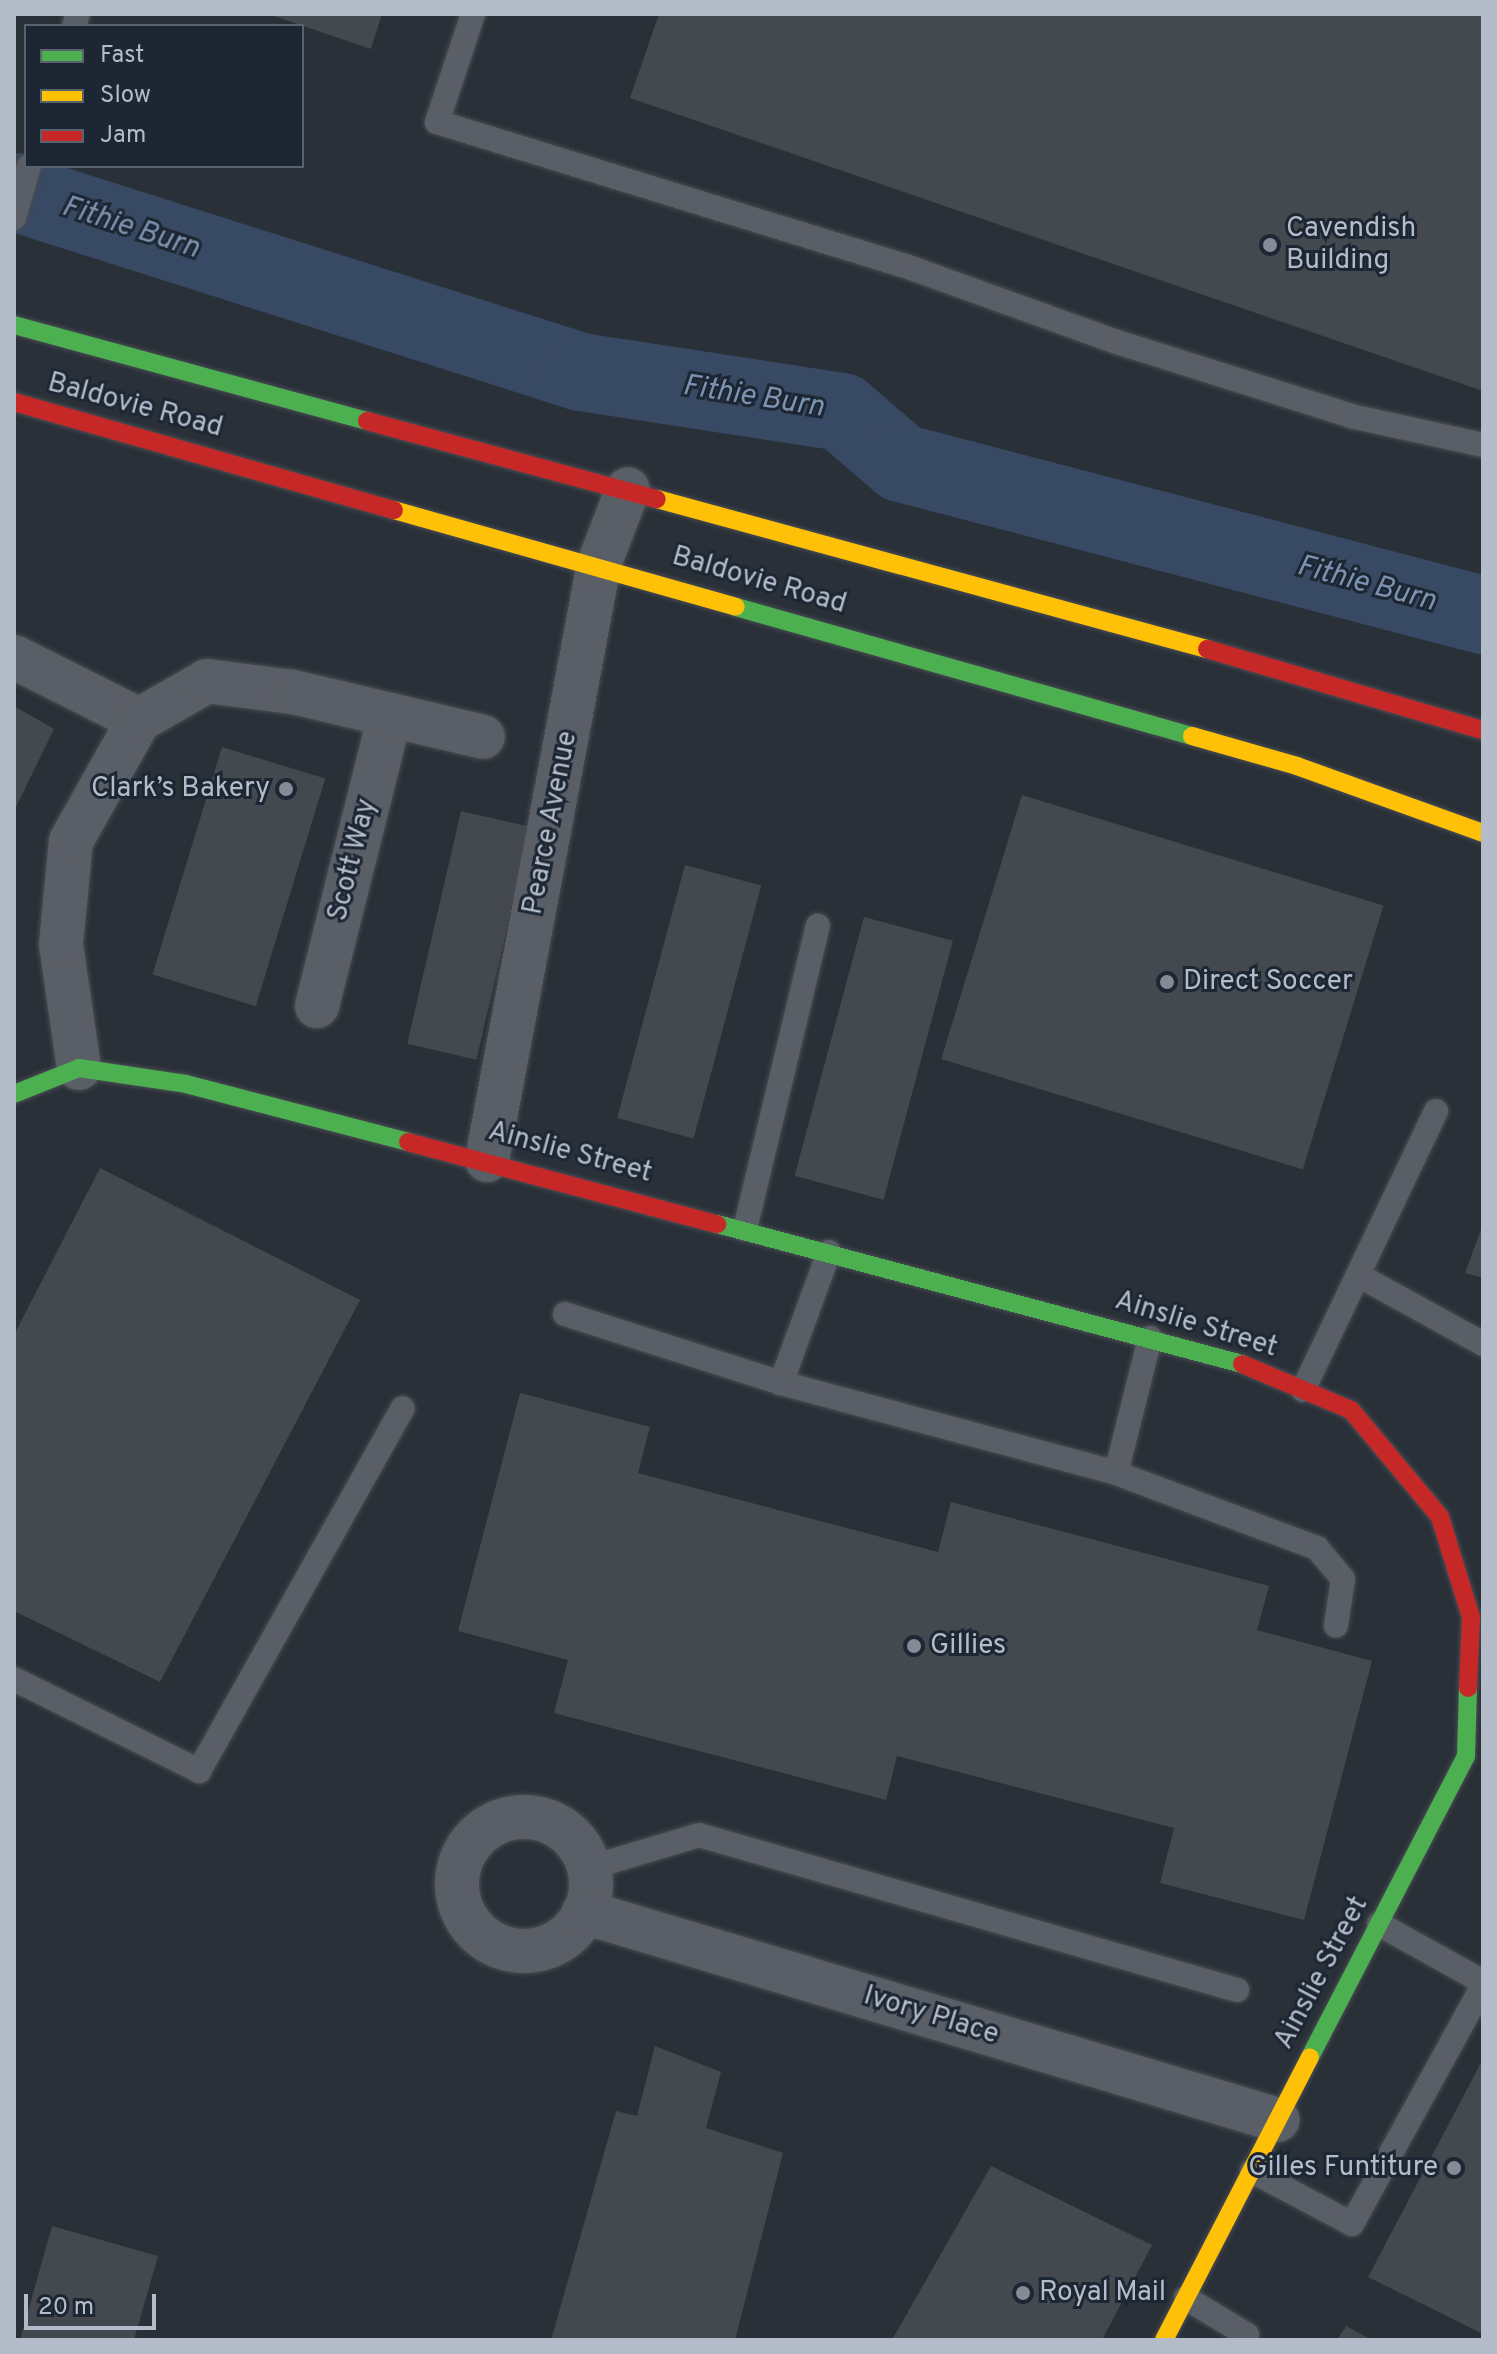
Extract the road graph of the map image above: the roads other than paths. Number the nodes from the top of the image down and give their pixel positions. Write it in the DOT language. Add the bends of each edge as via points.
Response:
graph roads {
  1 [pos="473,14"];
  2 [pos="28,168"];
  3 [pos="14,218"];
  4 [pos="14,325"];
  5 [pos="14,402"];
  6 [pos="1483,445"];
  7 [pos="628,489"];
  8 [pos="599,564"];
  9 [pos="14,657"];
  10 [pos="390,715"];
  11 [pos="139,720"];
  12 [pos="1483,730"];
  13 [pos="483,737"];
  14 [pos="1483,833"];
  15 [pos="818,926"];
  16 [pos="317,1006"];
  17 [pos="79,1068"];
  18 [pos="14,1094"];
  19 [pos="1436,1111"];
  20 [pos="487,1160"];
  21 [pos="745,1229"];
  22 [pos="829,1252"];
  23 [pos="1358,1275"];
  24 [pos="565,1314"];
  25 [pos="1150,1338"];
  26 [pos="1483,1344"];
  27 [pos="781,1383"];
  28 [pos="1303,1390"];
  29 [pos="403,1408"];
  30 [pos="1116,1473"];
  31 [pos="1477,1621"];
  32 [pos="1336,1625"];
  33 [pos="14,1679"];
  34 [pos="589,1868"];
  35 [pos="584,1912"];
  36 [pos="1379,1924"];
  37 [pos="1483,1984"];
  38 [pos="1237,1990"];
  39 [pos="1278,2120"];
  40 [pos="1252,2171"];
  41 [pos="1186,2298"];
  42 [pos="1164,2340"];
  43 [pos="1245,2340"];
  1 -- 6 [label="lane" via="437,122 914,269 1117,342 1351,416"];
  2 -- 3 [label="lane"];
  4 -- 7 [label="main road, Baldovie Road"];
  5 -- 8 [label="main road, Baldovie Road"];
  7 -- 8 [label="street, Pearce Avenue"];
  7 -- 12 [label="main road, Baldovie Road" via="1348,687"];
  8 -- 14 [label="main road, Baldovie Road" via="1297,766"];
  8 -- 20 [label="street, Pearce Avenue"];
  9 -- 11 [label="street"];
  10 -- 11 [label="street" via="293,692 207,681"];
  10 -- 13 [label="street"];
  10 -- 16 [label="street, Scott Way"];
  11 -- 17 [label="street" via="71,841 61,944"];
  15 -- 21 [label="lane"];
  17 -- 18 [label="main road"];
  17 -- 20 [label="main road, Ainslie Street" via="186,1084"];
  19 -- 23 [label="lane"];
  20 -- 21 [label="main road, Ainslie Street"];
  21 -- 22 [label="main road, Ainslie Street"];
  22 -- 25 [label="main road, Ainslie Street"];
  22 -- 27 [label="lane"];
  23 -- 26 [label="lane"];
  23 -- 28 [label="lane"];
  24 -- 27 [label="lane"];
  25 -- 28 [label="main road, Ainslie Street" via="1228,1358"];
  25 -- 30 [label="lane"];
  27 -- 30 [label="lane"];
  28 -- 31 [label="main road, Ainslie Street" via="1351,1410 1440,1517"];
  29 -- 33 [label="lane" via="199,1771"];
  30 -- 32 [label="lane" via="1317,1548 1343,1579"];
  31 -- 36 [label="main road, Ainslie Street" via="1466,1756"];
  34 -- 35 [label="street"];
  34 -- 35 [label="street" via="565,1831 544,1820 516,1818 492,1824 474,1839 460,1863 456,1886 473,1928 504,1949 536,1950 558,1942"];
  34 -- 38 [label="lane" via="699,1835"];
  35 -- 39 [label="street, Ivory Place"];
  36 -- 37 [label="lane"];
  36 -- 39 [label="main road, Ainslie Street"];
  37 -- 40 [label="lane" via="1352,2224"];
  39 -- 40 [label="main road, Ainslie Street"];
  40 -- 41 [label="main road, Ainslie Street"];
  41 -- 42 [label="main road, Ainslie Street"];
  41 -- 43 [label="lane" via="1247,2335"];
}
